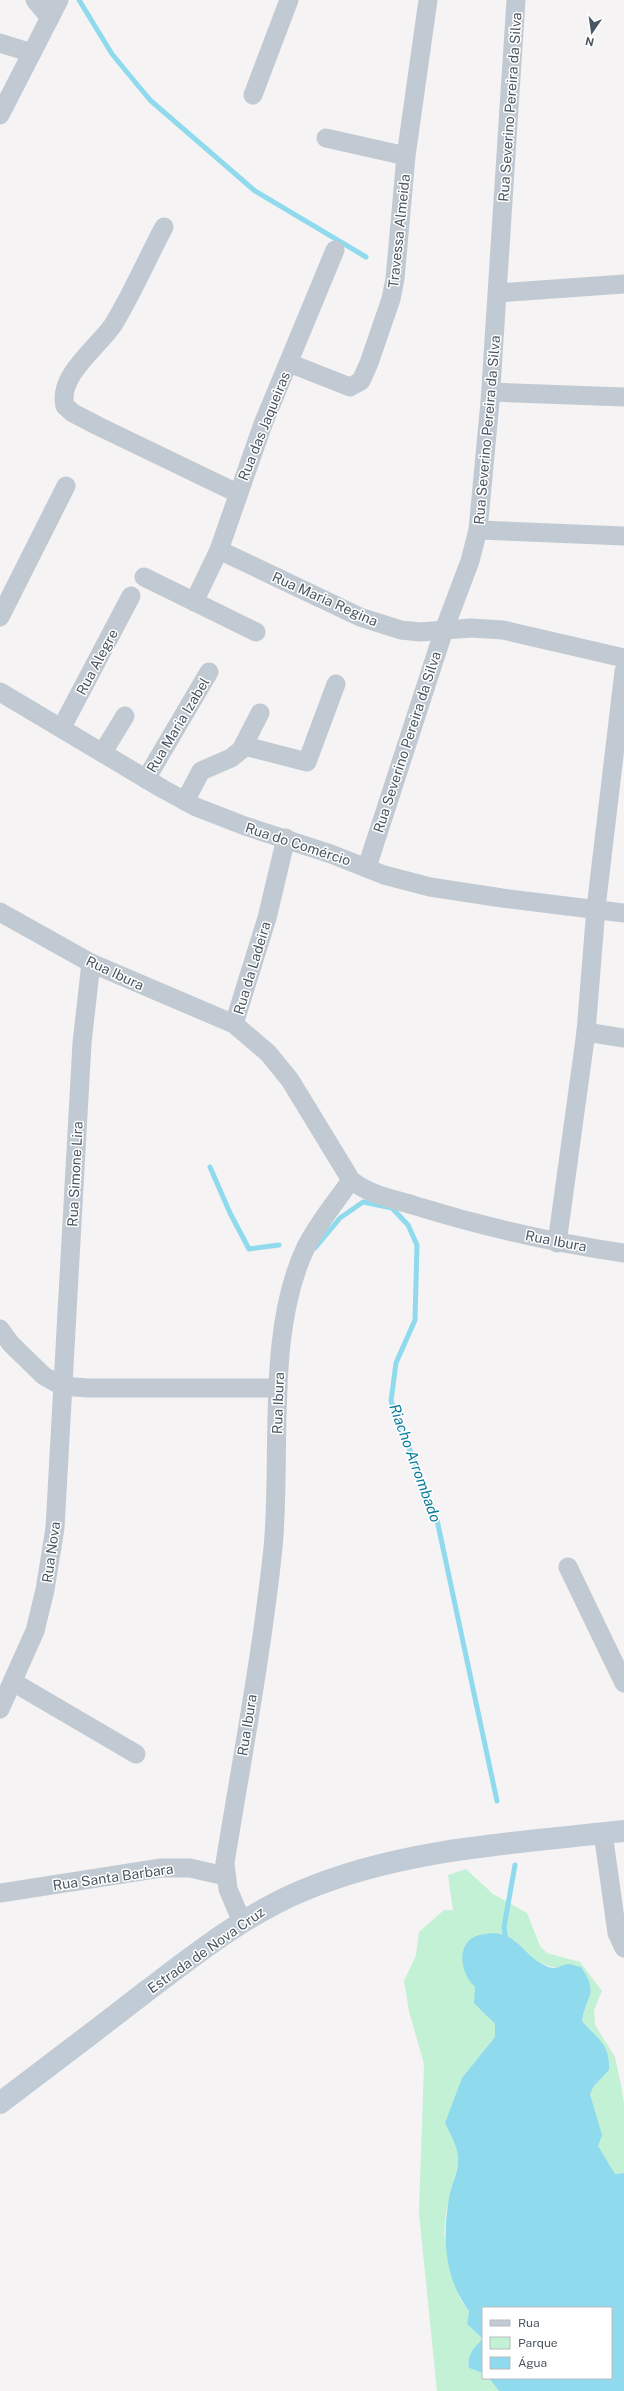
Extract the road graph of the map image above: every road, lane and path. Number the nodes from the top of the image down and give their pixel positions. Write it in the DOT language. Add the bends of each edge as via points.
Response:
graph roads {
  1 [pos="35,0"];
  2 [pos="59,0"];
  3 [pos="289,0"];
  4 [pos="428,0"];
  5 [pos="516,0"];
  6 [pos="50,18"];
  7 [pos="0,43"];
  8 [pos="32,52"];
  9 [pos="253,95"];
  10 [pos="0,115"];
  11 [pos="326,138"];
  12 [pos="406,156"];
  13 [pos="164,227"];
  14 [pos="335,250"];
  15 [pos="624,284"];
  16 [pos="498,293"];
  17 [pos="289,364"];
  18 [pos="491,392"];
  19 [pos="624,397"];
  20 [pos="66,486"];
  21 [pos="237,493"];
  22 [pos="478,530"];
  23 [pos="624,536"];
  24 [pos="219,550"];
  25 [pos="144,577"];
  26 [pos="131,596"];
  27 [pos="194,602"];
  28 [pos="0,617"];
  29 [pos="444,630"];
  30 [pos="256,632"];
  31 [pos="624,658"];
  32 [pos="624,671"];
  33 [pos="209,672"];
  34 [pos="336,684"];
  35 [pos="0,692"];
  36 [pos="260,712"];
  37 [pos="125,716"];
  38 [pos="62,727"];
  39 [pos="245,746"];
  40 [pos="103,752"];
  41 [pos="617,777"];
  42 [pos="146,779"];
  43 [pos="185,801"];
  44 [pos="286,838"];
  45 [pos="366,867"];
  46 [pos="596,908"];
  47 [pos="0,912"];
  48 [pos="624,913"];
  49 [pos="91,963"];
  50 [pos="234,1024"];
  51 [pos="586,1032"];
  52 [pos="624,1038"];
  53 [pos="351,1180"];
  54 [pos="557,1243"];
  55 [pos="624,1253"];
  56 [pos="0,1329"];
  57 [pos="62,1386"];
  58 [pos="278,1388"];
  59 [pos="568,1567"];
  60 [pos="13,1682"];
  61 [pos="624,1683"];
  62 [pos="0,1709"];
  63 [pos="136,1754"];
  64 [pos="614,1832"];
  65 [pos="225,1876"];
  66 [pos="0,1893"];
  67 [pos="242,1922"];
  68 [pos="624,1948"];
  69 [pos="0,2103"];
  1 -- 6 [label="street"];
  2 -- 6 [label="street"];
  3 -- 9 [label="street"];
  4 -- 12 [label="street, Travessa Almeida"];
  5 -- 16 [label="street, Rua Severino Pereira da Silva"];
  6 -- 8 [label="street"];
  7 -- 8 [label="street"];
  8 -- 10 [label="street"];
  11 -- 12 [label="street"];
  12 -- 17 [label="street, Travessa Almeida" via="395,279 386,315 363,377 355,386 345,386"];
  13 -- 21 [label="street" via="113,325 83,360 65,391 64,402 68,409 98,426"];
  14 -- 17 [label="street, Rua das Jaqueiras"];
  15 -- 16 [label="street"];
  16 -- 18 [label="street, Rua Severino Pereira da Silva"];
  17 -- 21 [label="street, Rua das Jaqueiras"];
  18 -- 19 [label="street"];
  18 -- 22 [label="street, Rua Severino Pereira da Silva"];
  20 -- 28 [label="street"];
  21 -- 24 [label="street, Rua das Jaqueiras"];
  22 -- 23 [label="street"];
  22 -- 29 [label="street, Rua Severino Pereira da Silva" via="467,569"];
  24 -- 27 [label="street, Rua das Jaqueiras"];
  24 -- 29 [label="street, Rua Maria Regina" via="360,617 410,632"];
  25 -- 27 [label="street"];
  26 -- 38 [label="street, Rua Alegre"];
  27 -- 30 [label="street"];
  29 -- 31 [label="street, Rua Maria Regina" via="503,630"];
  29 -- 45 [label="street, Rua Severino Pereira da Silva"];
  32 -- 41 [label="street"];
  33 -- 42 [label="street, Rua Maria Izabel"];
  34 -- 39 [label="street" via="306,762"];
  35 -- 38 [label="street, Rua do Comércio"];
  36 -- 39 [label="street"];
  37 -- 40 [label="street"];
  38 -- 40 [label="street, Rua do Comércio"];
  39 -- 43 [label="street" via="231,758 201,771"];
  40 -- 42 [label="street, Rua do Comércio"];
  41 -- 46 [label="street"];
  42 -- 43 [label="street, Rua do Comércio"];
  43 -- 44 [label="street, Rua do Comércio" via="222,818"];
  44 -- 45 [label="street, Rua do Comércio"];
  44 -- 50 [label="street, Rua da Ladeira" via="267,918"];
  45 -- 46 [label="street, Rua do Comércio" via="384,875 430,887"];
  46 -- 48 [label="street, Rua do Comércio"];
  46 -- 51 [label="street"];
  47 -- 49 [label="street, Rua Ibura"];
  49 -- 50 [label="street, Rua Ibura"];
  49 -- 57 [label="street, Rua Simone Lira" via="82,1043"];
  50 -- 53 [label="street, Rua da Ladeira" via="268,1053 290,1080"];
  51 -- 52 [label="street"];
  51 -- 54 [label="street"];
  53 -- 54 [label="street, Rua Ibura" via="372,1193"];
  53 -- 58 [label="street, Rua Ibura" via="316,1229 300,1262 288,1304"];
  54 -- 55 [label="street, Rua Ibura"];
  56 -- 57 [label="street" via="35,1369"];
  57 -- 58 [label="street"];
  57 -- 60 [label="street, Rua Nova" via="58,1488 45,1590 35,1631"];
  58 -- 65 [label="street, Rua Ibura" via="273,1547"];
  59 -- 61 [label="street"];
  60 -- 62 [label="street, Rua Nova"];
  60 -- 63 [label="street"];
  64 -- 67 [label="main road, Estrada de Nova Cruz" via="426,1855 375,1866 303,1890"];
  64 -- 68 [label="street" via="617,1933"];
  65 -- 66 [label="street, Rua Santa Barbara" via="190,1868 162,1868"];
  65 -- 67 [label="street, Rua Ibura"];
  67 -- 69 [label="main road, Estrada de Nova Cruz" via="189,1959"];
}
